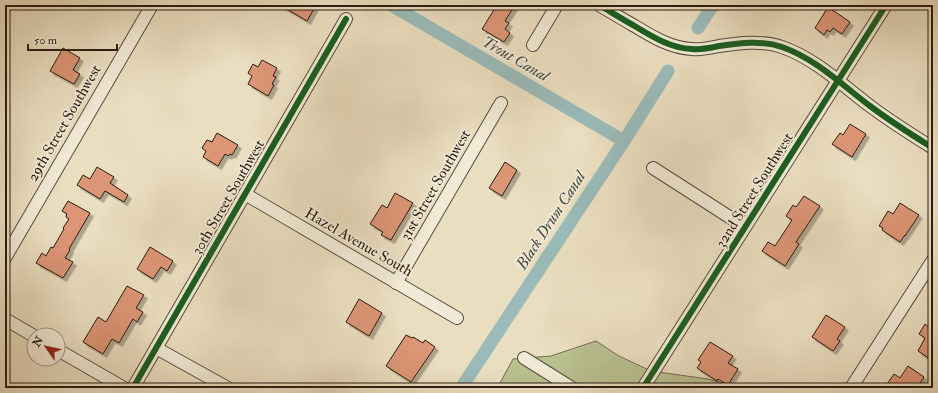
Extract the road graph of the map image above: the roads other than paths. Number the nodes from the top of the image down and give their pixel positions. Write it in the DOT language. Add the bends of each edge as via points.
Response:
graph roads {
  1 [pos="152,5"];
  2 [pos="557,5"];
  3 [pos="599,5"];
  4 [pos="886,5"];
  5 [pos="346,19"];
  6 [pos="533,45"];
  7 [pos="838,80"];
  8 [pos="501,103"];
  9 [pos="933,148"];
  10 [pos="652,168"];
  11 [pos="245,194"];
  12 [pos="745,227"];
  13 [pos="5,258"];
  14 [pos="933,260"];
  15 [pos="396,283"];
  16 [pos="457,318"];
  17 [pos="5,319"];
  18 [pos="26,331"];
  19 [pos="156,348"];
  20 [pos="66,355"];
  21 [pos="524,358"];
  22 [pos="124,388"];
  23 [pos="133,388"];
  24 [pos="228,388"];
  25 [pos="572,388"];
  26 [pos="643,388"];
  27 [pos="851,388"];
  1 -- 13 [label="street, 29th Street Southwest"];
  2 -- 6 [label="street"];
  3 -- 7 [label="street" via="654,38 673,46 693,50 750,43 780,47 807,58"];
  4 -- 7 [label="street, 32nd Street Southwest"];
  5 -- 11 [label="street, 30th Street Southwest"];
  7 -- 9 [label="street" via="870,106"];
  7 -- 12 [label="street, 32nd Street Southwest"];
  8 -- 15 [label="street, 31st Street Southwest"];
  10 -- 12 [label="street"];
  11 -- 15 [label="street, Hazel Avenue South"];
  11 -- 19 [label="street, 30th Street Southwest"];
  12 -- 26 [label="street, 32nd Street Southwest"];
  14 -- 27 [label="street"];
  15 -- 16 [label="street, Hazel Avenue South"];
  17 -- 18 [label="street"];
  19 -- 23 [label="street, 30th Street Southwest"];
  19 -- 24 [label="street"];
  20 -- 22 [label="street"];
  21 -- 25 [label="street"];
}
